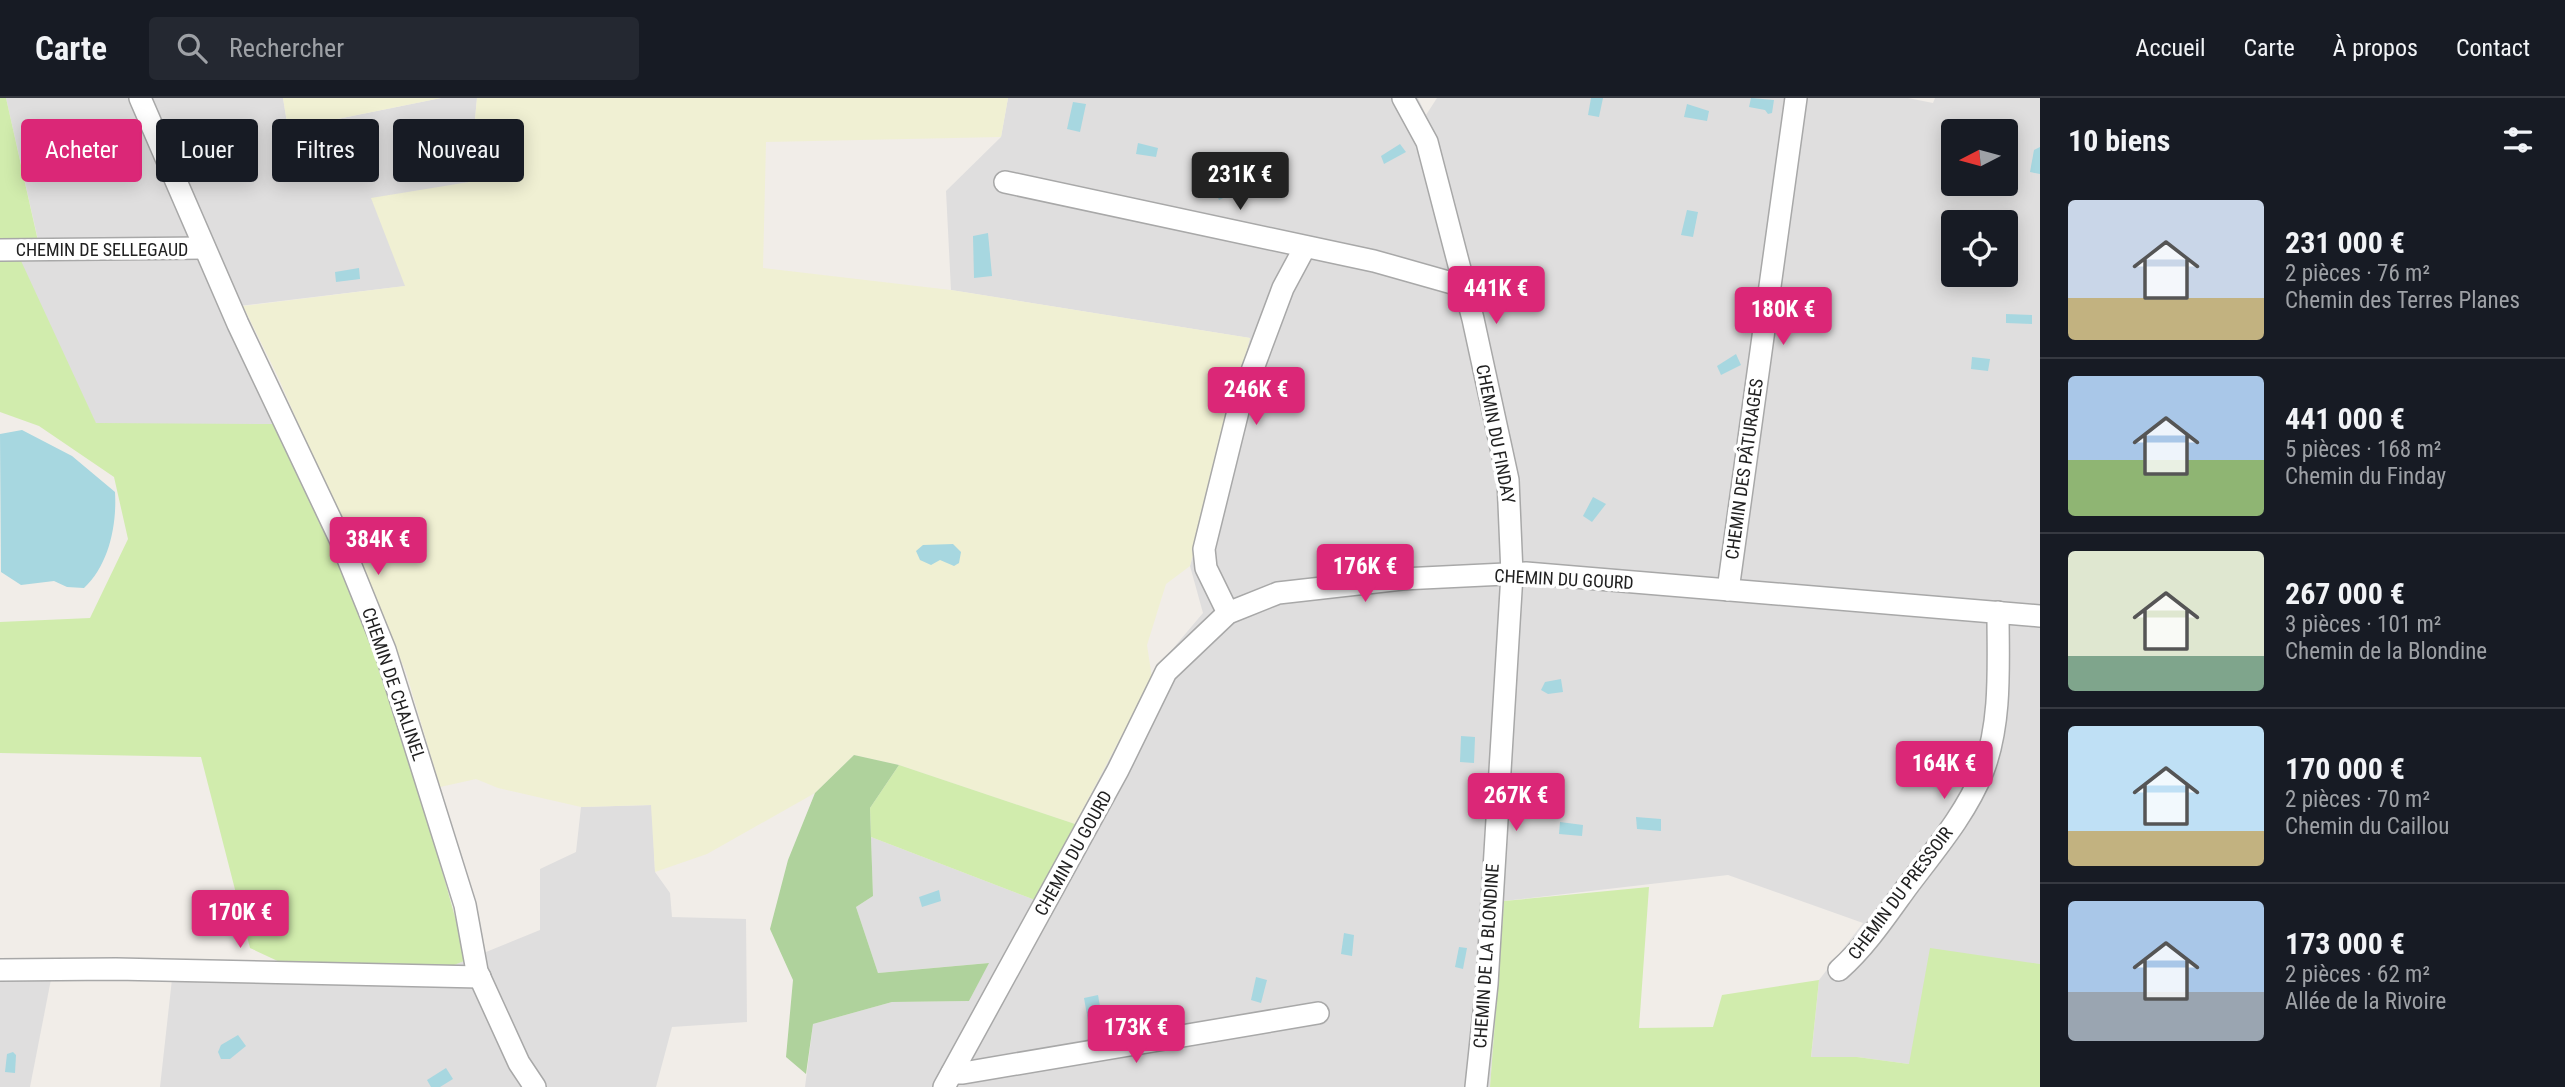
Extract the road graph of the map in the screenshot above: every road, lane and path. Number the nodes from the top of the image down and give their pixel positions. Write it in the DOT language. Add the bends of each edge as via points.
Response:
graph roads {
  1 [pos="140,98"];
  2 [pos="1403,98"];
  3 [pos="1796,98"];
  4 [pos="1005,182"];
  5 [pos="1305,247"];
  6 [pos="204,248"];
  7 [pos="0,250"];
  8 [pos="1466,287"];
  9 [pos="1513,574"];
  10 [pos="1728,590"];
  11 [pos="1998,612"];
  12 [pos="1228,613"];
  13 [pos="2040,615"];
  14 [pos="1839,970"];
  15 [pos="0,971"];
  16 [pos="480,977"];
  17 [pos="1318,1013"];
  18 [pos="948,1080"];
  19 [pos="525,1084"];
  20 [pos="1476,1087"];
  1 -- 6 [label="street, CHEMIN DE CHALINEL"];
  2 -- 8 [label="street, CHEMIN DU FINDAY" via="1427,142"];
  3 -- 10 [label="street, CHEMIN DES PÂTURAGES"];
  4 -- 5 [label="street"];
  5 -- 8 [label="street"];
  5 -- 12 [label="street" via="1283,288 1240,403 1204,549 1206,568"];
  6 -- 7 [label="street, CHEMIN DE SELLEGAUD"];
  6 -- 16 [label="street, CHEMIN DE CHALINEL" via="340,539 385,650 462,892"];
  8 -- 9 [label="street, CHEMIN DU FINDAY" via="1508,480"];
  9 -- 10 [label="street, CHEMIN DU GOURD"];
  9 -- 12 [label="street, CHEMIN DU GOURD" via="1402,579 1278,593"];
  9 -- 20 [label="street, CHEMIN DE LA BLONDINE" via="1487,984"];
  10 -- 11 [label="street, CHEMIN DU GOURD"];
  11 -- 13 [label="street, CHEMIN DU GOURD"];
  11 -- 14 [label="street, CHEMIN DU PRESSOIR" via="1998,674 1992,736 1983,770 1965,808 1937,848 1856,955"];
  12 -- 18 [label="street, CHEMIN DU GOURD" via="1166,672 1118,771"];
  15 -- 16 [label="street" via="116,968"];
  16 -- 19 [label="street, CHEMIN DE CHALINEL"];
  17 -- 18 [label="street"];
}
